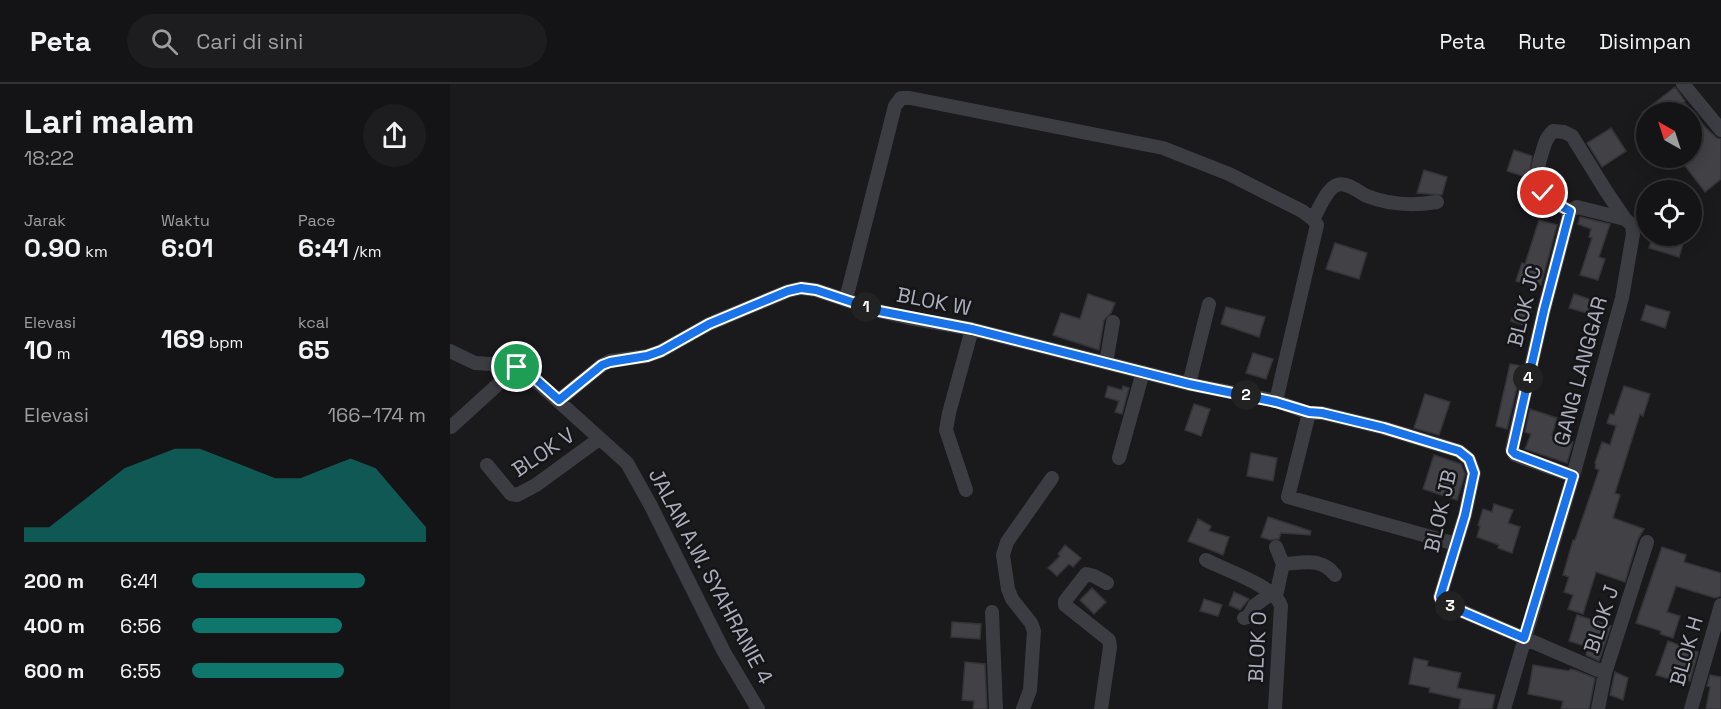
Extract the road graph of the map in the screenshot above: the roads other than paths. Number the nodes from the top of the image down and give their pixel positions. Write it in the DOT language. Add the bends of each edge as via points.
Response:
graph roads {
  1 [pos="1683,84"];
  2 [pos="1721,130"];
  3 [pos="1437,202"];
  4 [pos="1570,211"];
  5 [pos="1313,219"];
  6 [pos="1625,219"];
  7 [pos="846,299"];
  8 [pos="1209,304"];
  9 [pos="1113,322"];
  10 [pos="972,329"];
  11 [pos="450,351"];
  12 [pos="1106,363"];
  13 [pos="517,367"];
  14 [pos="1143,372"];
  15 [pos="1189,384"];
  16 [pos="559,400"];
  17 [pos="1276,402"];
  18 [pos="1315,413"];
  19 [pos="451,427"];
  20 [pos="599,439"];
  21 [pos="1119,458"];
  22 [pos="487,465"];
  23 [pos="1573,476"];
  24 [pos="1052,478"];
  25 [pos="966,490"];
  26 [pos="1647,542"];
  27 [pos="1456,544"];
  28 [pos="1276,547"];
  29 [pos="1206,560"];
  30 [pos="1283,564"];
  31 [pos="1335,575"];
  32 [pos="1107,583"];
  33 [pos="1274,594"];
  34 [pos="1721,605"];
  35 [pos="992,612"];
  36 [pos="1244,618"];
  37 [pos="1524,638"];
  38 [pos="1605,673"];
  39 [pos="758,709"];
  40 [pos="996,709"];
  41 [pos="1023,709"];
  42 [pos="1101,709"];
  43 [pos="1275,709"];
  44 [pos="1504,709"];
  45 [pos="1598,709"];
  46 [pos="1690,709"];
  1 -- 2 [label="street"];
  3 -- 5 [label="street" via="1387,203 1345,184 1336,185"];
  4 -- 6 [label="street" via="1577,207"];
  4 -- 6 [label="street, GANG LANGGAR" via="1548,199 1538,185 1536,172 1546,139 1553,131 1572,136"];
  4 -- 23 [label="street, BLOK JC" via="1512,449 1515,454"];
  5 -- 7 [label="street" via="1229,174 1163,148 905,97 895,106"];
  5 -- 17 [label="street" via="1317,225"];
  6 -- 23 [label="street, GANG LANGGAR" via="1634,230 1622,298"];
  7 -- 10 [label="street, BLOK W" via="879,311"];
  7 -- 16 [label="street, BLOK W" via="816,290 788,291 709,324 661,351 602,365"];
  8 -- 15 [label="street"];
  9 -- 12 [label="street"];
  10 -- 12 [label="street, BLOK W"];
  10 -- 25 [label="street" via="946,430"];
  11 -- 13 [label="street, JALAN A.W. SYAHRANIE 4" via="475,363"];
  12 -- 14 [label="street, BLOK W"];
  13 -- 16 [label="street, JALAN A.W. SYAHRANIE 4"];
  13 -- 19 [label="street"];
  14 -- 15 [label="street, BLOK W"];
  14 -- 21 [label="street"];
  15 -- 17 [label="street, BLOK W"];
  16 -- 20 [label="street, JALAN A.W. SYAHRANIE 4"];
  17 -- 18 [label="street, BLOK W"];
  18 -- 27 [label="street, BLOK JB" via="1384,428 1464,453 1474,473"];
  18 -- 27 [label="street" via="1288,497"];
  20 -- 22 [label="street, BLOK V" via="517,495 511,494"];
  20 -- 39 [label="street, JALAN A.W. SYAHRANIE 4" via="627,464 638,482 724,652"];
  23 -- 37 [label="street, GANG LANGGAR"];
  24 -- 41 [label="street" via="1007,542 1003,555 1012,599 1034,631 1030,690"];
  26 -- 38 [label="street, BLOK J"];
  27 -- 37 [label="street, BLOK JB" via="1440,597 1443,603"];
  28 -- 30 [label="street"];
  29 -- 33 [label="street, BLOK O"];
  30 -- 31 [label="street" via="1317,562 1327,565"];
  30 -- 33 [label="street"];
  32 -- 42 [label="street" via="1086,574 1065,601 1110,646"];
  33 -- 36 [label="street" via="1259,600"];
  33 -- 43 [label="street, BLOK O" via="1281,606"];
  34 -- 46 [label="street, BLOK H"];
  35 -- 40 [label="street"];
  37 -- 38 [label="street"];
  37 -- 44 [label="street, GANG LANGGAR"];
  38 -- 45 [label="street, BLOK J"];
}
